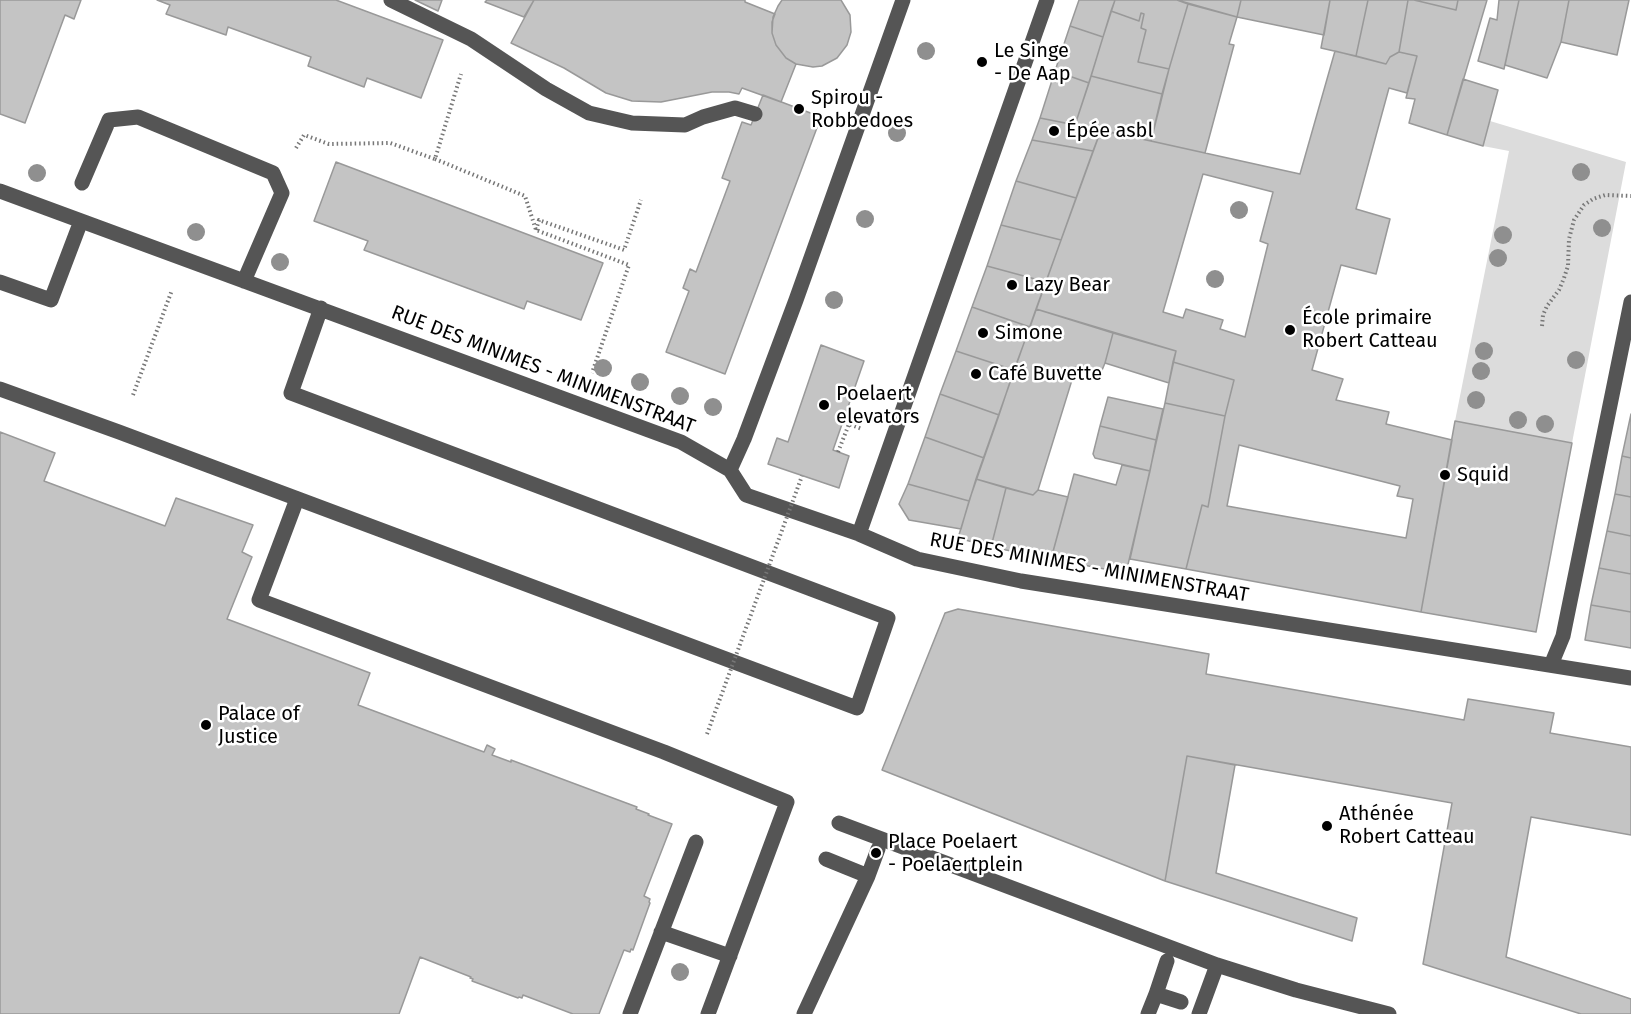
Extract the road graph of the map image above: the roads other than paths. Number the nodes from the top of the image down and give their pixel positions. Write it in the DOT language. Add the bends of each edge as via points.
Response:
graph roads {
  1 [pos="391,0"];
  2 [pos="903,0"];
  3 [pos="1047,0"];
  4 [pos="755,114"];
  5 [pos="82,183"];
  6 [pos="0,191"];
  7 [pos="81,221"];
  8 [pos="244,281"];
  9 [pos="0,282"];
  10 [pos="1631,303"];
  11 [pos="321,308"];
  12 [pos="0,389"];
  13 [pos="730,470"];
  14 [pos="297,499"];
  15 [pos="859,534"];
  16 [pos="1551,665"];
  17 [pos="1631,678"];
  18 [pos="839,823"];
  19 [pos="696,842"];
  20 [pos="878,849"];
  21 [pos="826,859"];
  22 [pos="867,876"];
  23 [pos="661,932"];
  24 [pos="730,957"];
  25 [pos="1167,961"];
  26 [pos="1217,965"];
  27 [pos="1156,994"];
  28 [pos="1181,1002"];
  29 [pos="630,1014"];
  30 [pos="708,1014"];
  31 [pos="804,1014"];
  32 [pos="1148,1014"];
  33 [pos="1199,1014"];
  34 [pos="1389,1014"];
  1 -- 4 [label="street" via="471,39 590,113 632,123 685,125 735,108"];
  2 -- 13 [label="street" via="785,330"];
  3 -- 15 [label="street"];
  5 -- 8 [label="street" via="109,120 138,117 273,173 282,193"];
  6 -- 7 [label="street, RUE DES MINIMES - MINIMENSTRAAT"];
  7 -- 8 [label="street, RUE DES MINIMES - MINIMENSTRAAT"];
  7 -- 9 [label="street" via="51,300"];
  8 -- 11 [label="street, RUE DES MINIMES - MINIMENSTRAAT"];
  10 -- 16 [label="street" via="1563,636"];
  11 -- 13 [label="street, RUE DES MINIMES - MINIMENSTRAAT" via="681,442"];
  11 -- 14 [label="street" via="291,393 888,618 857,708"];
  12 -- 14 [label="street"];
  13 -- 15 [label="street, RUE DES MINIMES - MINIMENSTRAAT" via="746,495"];
  14 -- 24 [label="street" via="260,600 787,802"];
  15 -- 16 [label="street, RUE DES MINIMES - MINIMENSTRAAT" via="917,559 1021,581"];
  16 -- 17 [label="street, RUE DES MINIMES - MINIMENSTRAAT"];
  18 -- 26 [label="street"];
  19 -- 23 [label="street"];
  20 -- 22 [label="street"];
  21 -- 22 [label="street"];
  22 -- 31 [label="street"];
  23 -- 24 [label="street"];
  23 -- 29 [label="street"];
  24 -- 30 [label="street"];
  25 -- 27 [label="street"];
  26 -- 33 [label="street"];
  26 -- 34 [label="street"];
  27 -- 28 [label="street"];
  27 -- 32 [label="street"];
}
